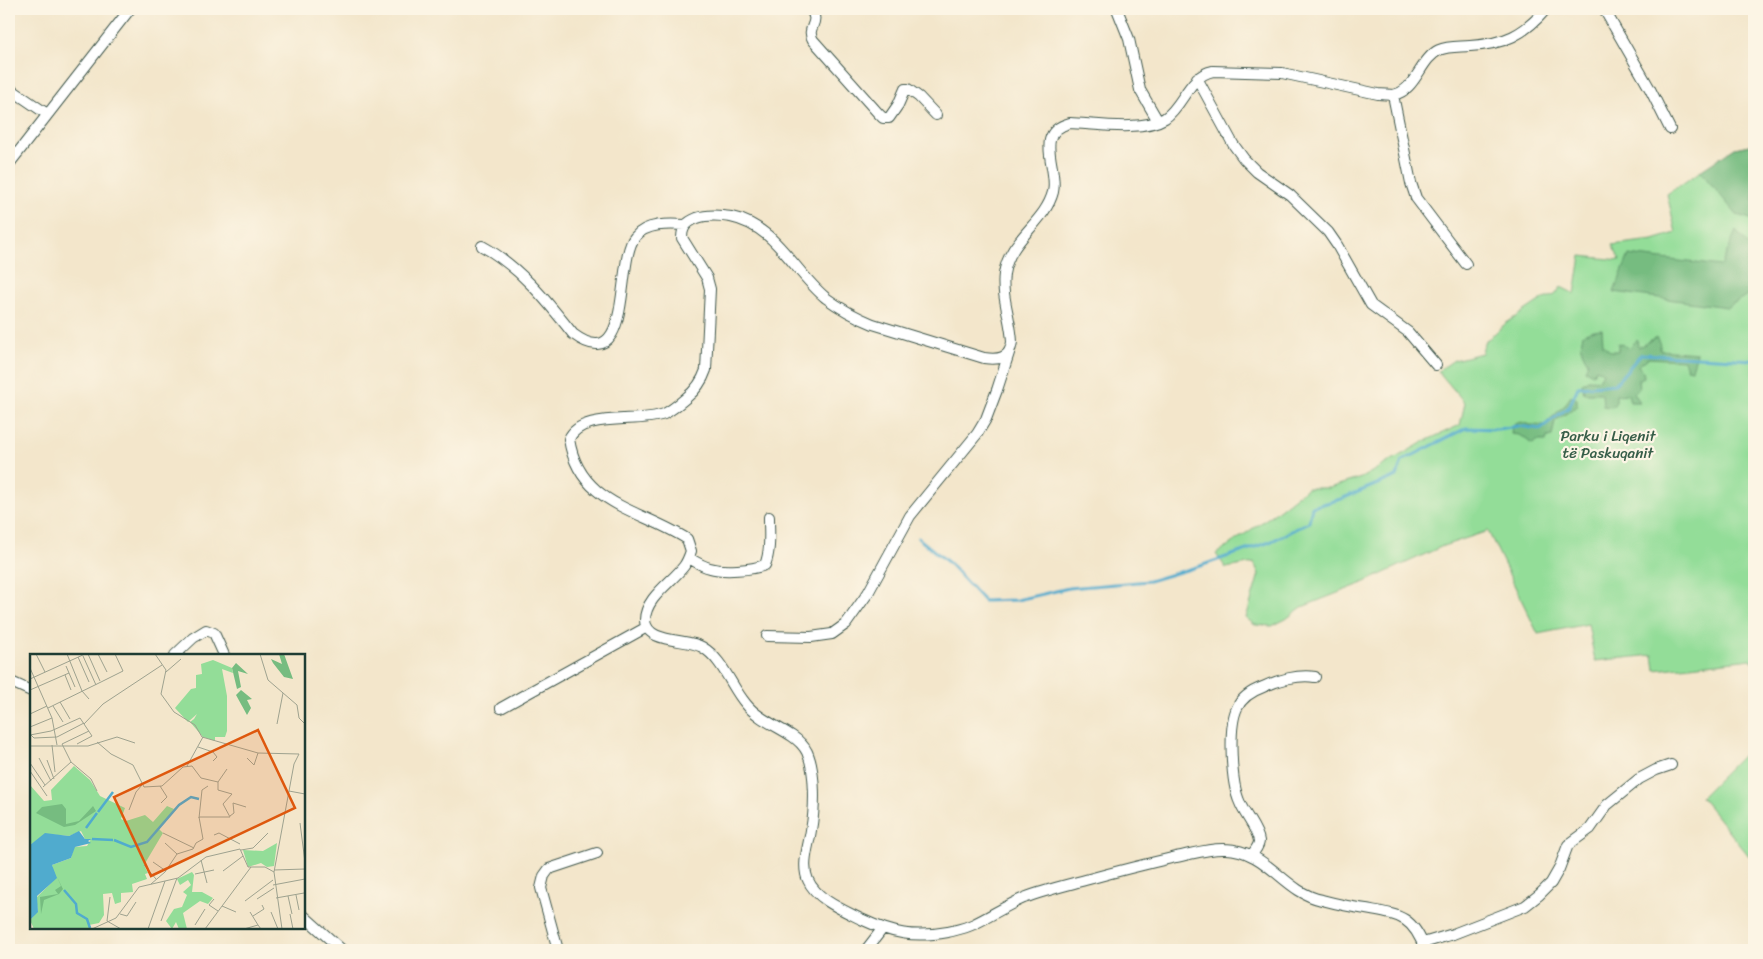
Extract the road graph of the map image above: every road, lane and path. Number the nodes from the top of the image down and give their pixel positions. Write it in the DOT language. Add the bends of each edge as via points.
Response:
graph roads {
  1 [pos="130,9"];
  2 [pos="810,9"];
  3 [pos="1117,9"];
  4 [pos="1546,9"];
  5 [pos="1604,9"];
  6 [pos="1197,78"];
  7 [pos="9,88"];
  8 [pos="1393,95"];
  9 [pos="47,114"];
  10 [pos="936,115"];
  11 [pos="1158,121"];
  12 [pos="1670,129"];
  13 [pos="9,164"];
  14 [pos="685,225"];
  15 [pos="482,246"];
  16 [pos="1466,264"];
  17 [pos="1009,354"];
  18 [pos="1436,365"];
  19 [pos="768,517"];
  20 [pos="689,558"];
  21 [pos="647,627"];
  22 [pos="767,636"];
  23 [pos="176,654"];
  24 [pos="224,654"];
  25 [pos="1315,677"];
  26 [pos="9,680"];
  27 [pos="30,690"];
  28 [pos="501,708"];
  29 [pos="1671,765"];
  30 [pos="597,853"];
  31 [pos="1252,854"];
  32 [pos="305,917"];
  33 [pos="883,928"];
  34 [pos="1424,947"];
  35 [pos="342,950"];
  36 [pos="558,950"];
  37 [pos="866,950"];
  1 -- 9 [label="street"];
  2 -- 10 [label="street" via="815,21 810,36 878,113 889,118 905,89 908,89"];
  3 -- 11 [label="street" via="1129,39 1140,90"];
  4 -- 8 [label="street" via="1530,26 1509,40 1440,50 1426,62 1409,85"];
  5 -- 12 [label="street"];
  6 -- 8 [label="street" via="1213,70 1282,73"];
  6 -- 11 [label="street" via="1172,111"];
  6 -- 18 [label="street" via="1244,159 1290,195 1328,232 1371,305 1408,332"];
  7 -- 9 [label="street"];
  8 -- 16 [label="street" via="1416,198"];
  9 -- 13 [label="street"];
  11 -- 17 [label="street" via="1137,125 1070,123 1056,129 1049,144 1053,192 1043,212 1016,245 1004,274 1012,342"];
  14 -- 15 [label="street" via="653,226 634,237 626,257 614,332 609,339 592,345 573,334 508,263"];
  14 -- 17 [label="street" via="705,216 735,218 763,231 825,296 857,318 984,358 1003,358"];
  14 -- 20 [label="street" via="682,238 707,278 710,289 703,379 677,406 663,414 592,422 576,429 569,439 573,455 594,490 687,539 691,552"];
  17 -- 22 [label="street" via="998,390 980,430 910,516 868,593 846,624 832,634 811,638"];
  19 -- 20 [label="street" via="769,544 765,565 718,570"];
  20 -- 21 [label="street" via="649,606"];
  21 -- 28 [label="street"];
  21 -- 33 [label="street" via="655,635 692,642 709,652 746,705 803,746 808,753 814,801 806,861 807,879 822,896 840,908"];
  23 -- 24 [label="street" via="206,630 214,633"];
  25 -- 31 [label="street" via="1275,681 1244,698 1236,709 1232,764 1234,785 1259,842"];
  26 -- 27 [label="street"];
  29 -- 34 [label="street" via="1639,779 1607,805 1590,830 1568,845 1551,882 1525,906"];
  30 -- 36 [label="street" via="549,869 544,876 541,888"];
  31 -- 33 [label="street" via="1222,848 1138,865 1026,898 972,925 952,931 915,936"];
  31 -- 34 [label="street" via="1302,893 1316,899 1400,916 1416,931"];
  32 -- 35 [label="street"];
  33 -- 37 [label="street"];
}
